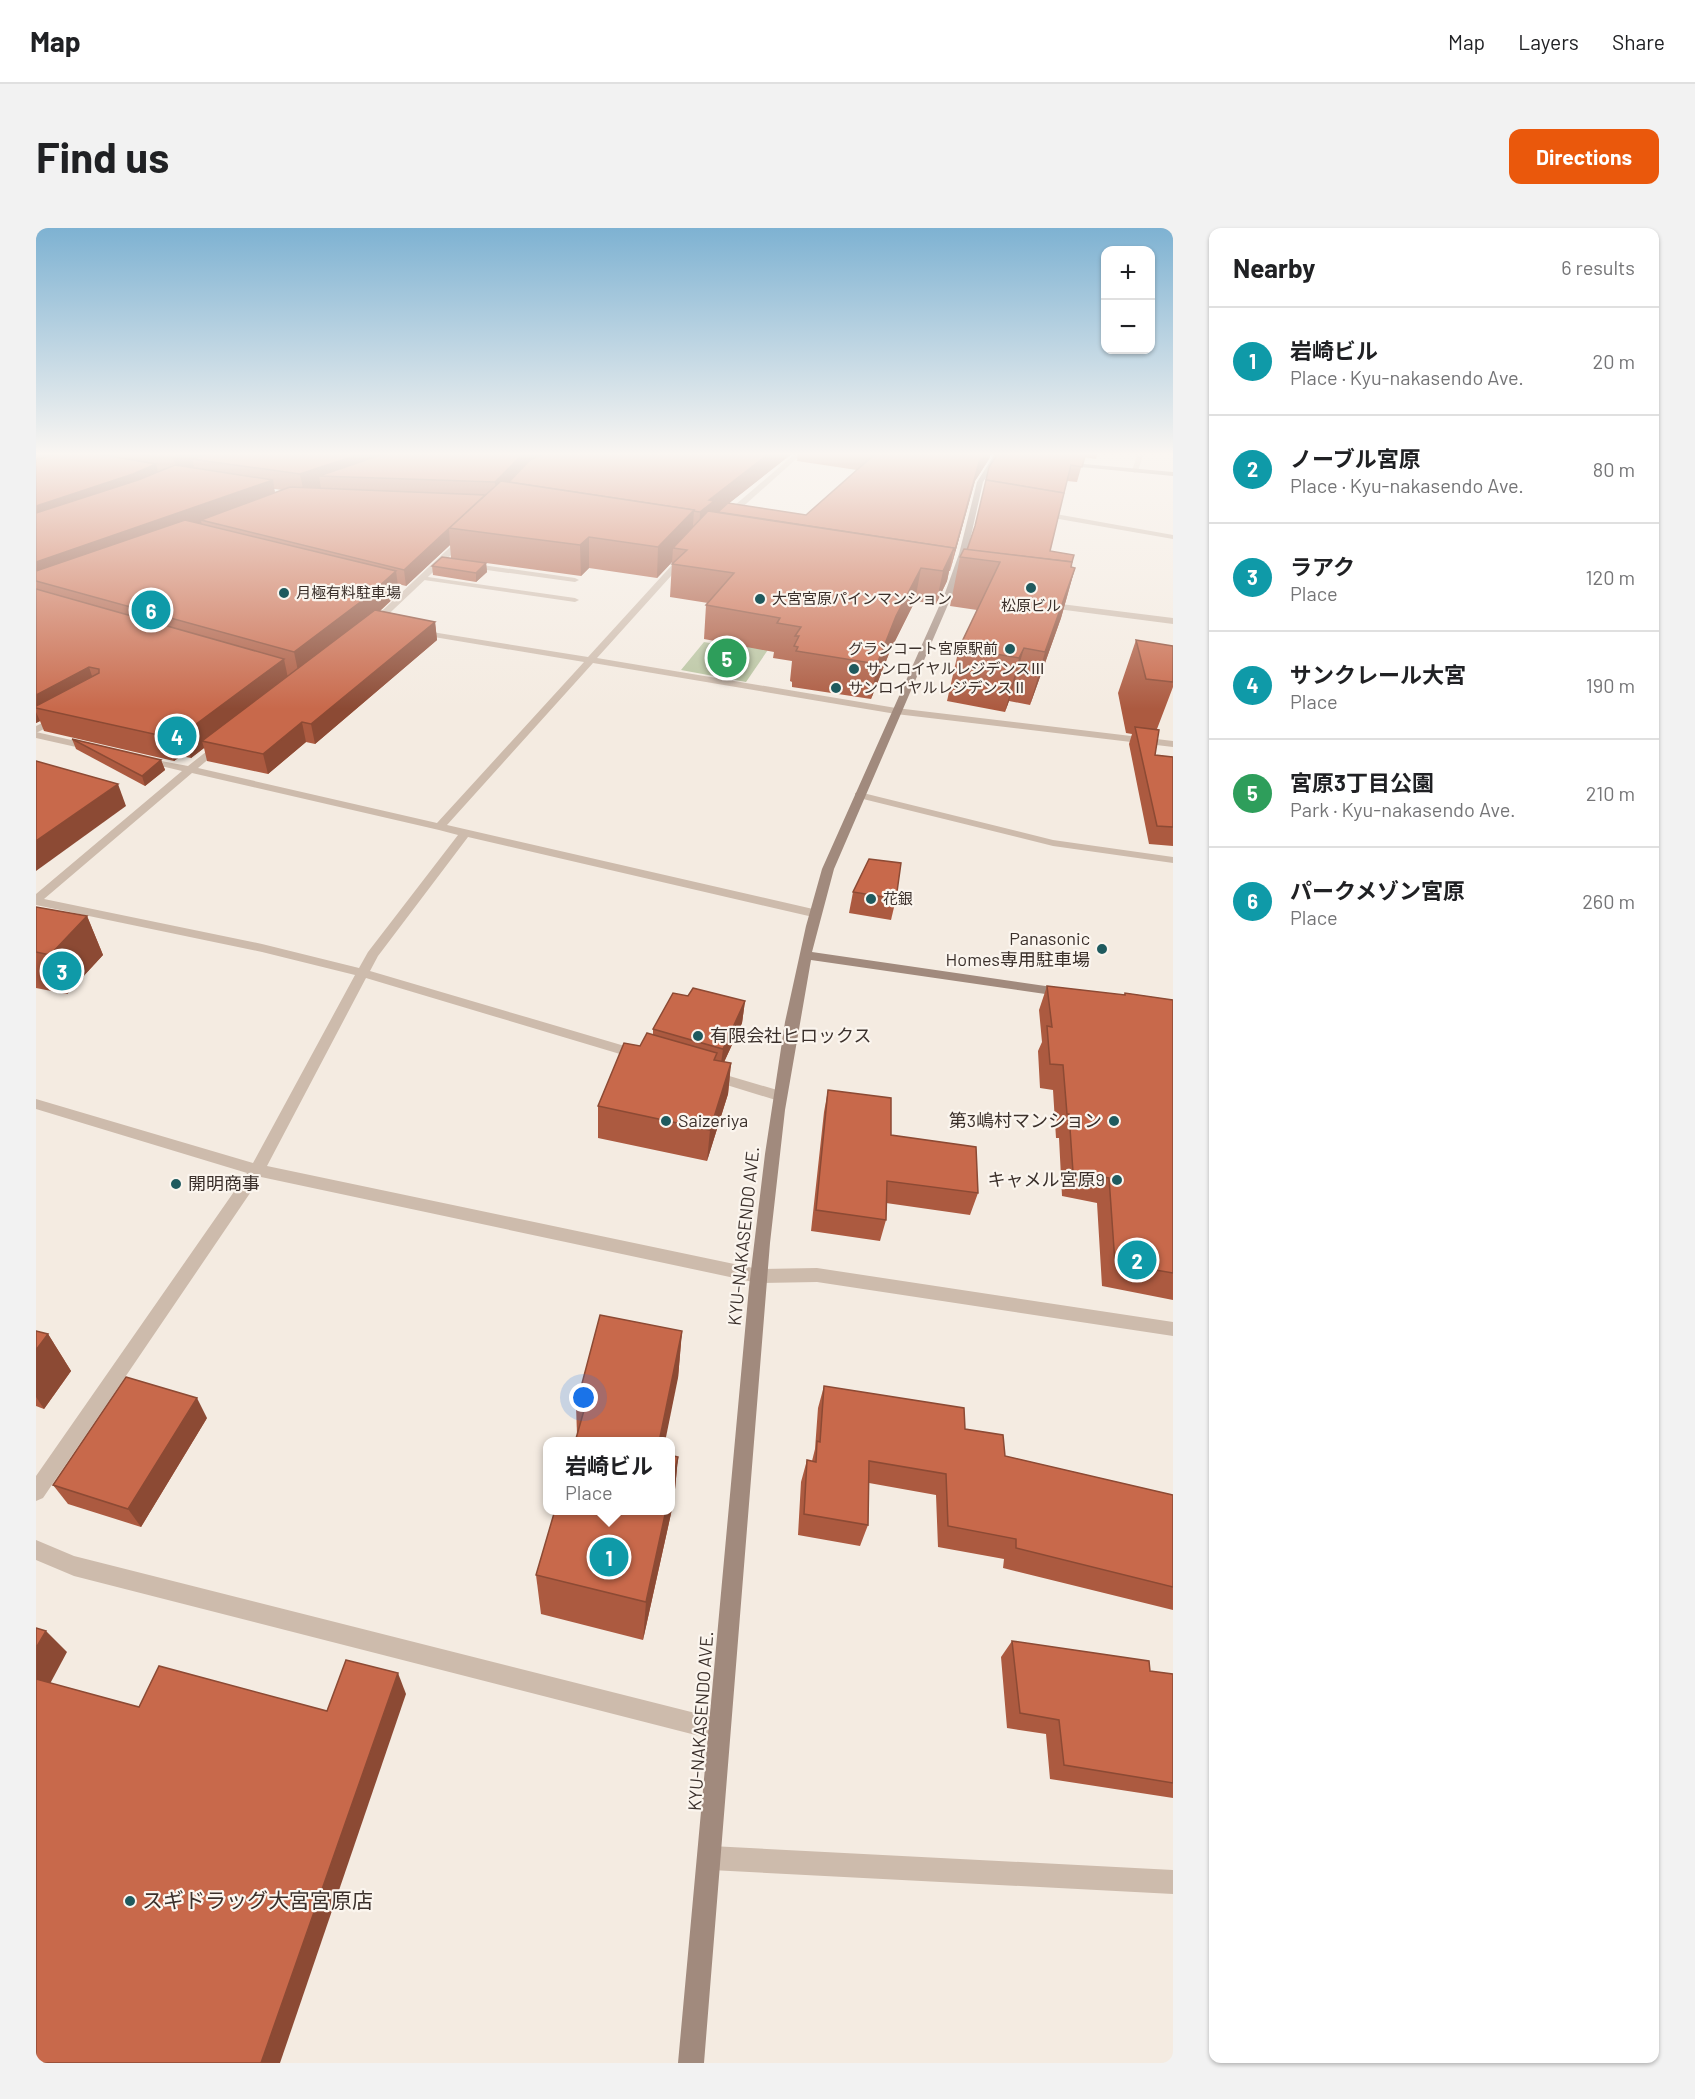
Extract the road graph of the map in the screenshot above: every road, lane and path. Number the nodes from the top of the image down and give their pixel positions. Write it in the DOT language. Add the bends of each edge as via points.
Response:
graph roads {
  1 [pos="467,538"];
  2 [pos="965,538"];
  3 [pos="694,546"];
  4 [pos="442,561"];
  5 [pos="424,578"];
  6 [pos="575,580"];
  7 [pos="397,589"];
  8 [pos="409,592"];
  9 [pos="575,600"];
  10 [pos="1031,603"];
  11 [pos="1173,621"];
  12 [pos="386,626"];
  13 [pos="409,629"];
  14 [pos="591,661"];
  15 [pos="73,710"];
  16 [pos="896,711"];
  17 [pos="36,730"];
  18 [pos="36,735"];
  19 [pos="230,735"];
  20 [pos="1173,744"];
  21 [pos="105,751"];
  22 [pos="129,756"];
  23 [pos="187,769"];
  24 [pos="859,795"];
  25 [pos="439,827"];
  26 [pos="465,833"];
  27 [pos="1173,860"];
  28 [pos="36,901"];
  29 [pos="813,913"];
  30 [pos="804,955"];
  31 [pos="364,973"];
  32 [pos="1081,995"];
  33 [pos="656,1059"];
  34 [pos="700,1073"];
  35 [pos="779,1096"];
  36 [pos="36,1104"];
  37 [pos="257,1170"];
  38 [pos="758,1276"];
  39 [pos="1173,1329"];
  40 [pos="36,1492"];
  41 [pos="36,1550"];
  42 [pos="719,1730"];
  43 [pos="711,1858"];
  44 [pos="1173,1882"];
  45 [pos="691,2063"];
  1 -- 4 [label="street"];
  2 -- 16 [label="main road, KYU-NAKASENDO AVE." via="949,576 955,594"];
  3 -- 14 [label="street"];
  4 -- 5 [label="street"];
  4 -- 6 [label="street"];
  5 -- 8 [label="street"];
  5 -- 9 [label="street"];
  7 -- 8 [label="street"];
  8 -- 12 [label="street" via="371,627"];
  10 -- 11 [label="street"];
  13 -- 14 [label="street"];
  14 -- 16 [label="street"];
  14 -- 25 [label="street"];
  15 -- 17 [label="street"];
  16 -- 20 [label="street"];
  16 -- 24 [label="main road, KYU-NAKASENDO AVE."];
  18 -- 21 [label="street"];
  19 -- 23 [label="street"];
  22 -- 23 [label="street"];
  23 -- 25 [label="street"];
  23 -- 28 [label="street"];
  24 -- 27 [label="street" via="1053,843"];
  24 -- 29 [label="main road, KYU-NAKASENDO AVE."];
  25 -- 26 [label="street"];
  26 -- 29 [label="street"];
  26 -- 31 [label="street" via="372,956"];
  28 -- 31 [label="street"];
  29 -- 30 [label="main road, KYU-NAKASENDO AVE."];
  30 -- 32 [label="main road"];
  30 -- 35 [label="main road, KYU-NAKASENDO AVE."];
  31 -- 33 [label="street"];
  31 -- 37 [label="street"];
  34 -- 35 [label="street"];
  35 -- 38 [label="main road, KYU-NAKASENDO AVE."];
  36 -- 37 [label="street"];
  37 -- 38 [label="street"];
  37 -- 40 [label="street"];
  38 -- 39 [label="street" via="817,1275"];
  38 -- 42 [label="main road, KYU-NAKASENDO AVE."];
  41 -- 42 [label="street" via="74,1566"];
  42 -- 43 [label="main road, KYU-NAKASENDO AVE."];
  43 -- 44 [label="street"];
  43 -- 45 [label="main road, KYU-NAKASENDO AVE."];
}
